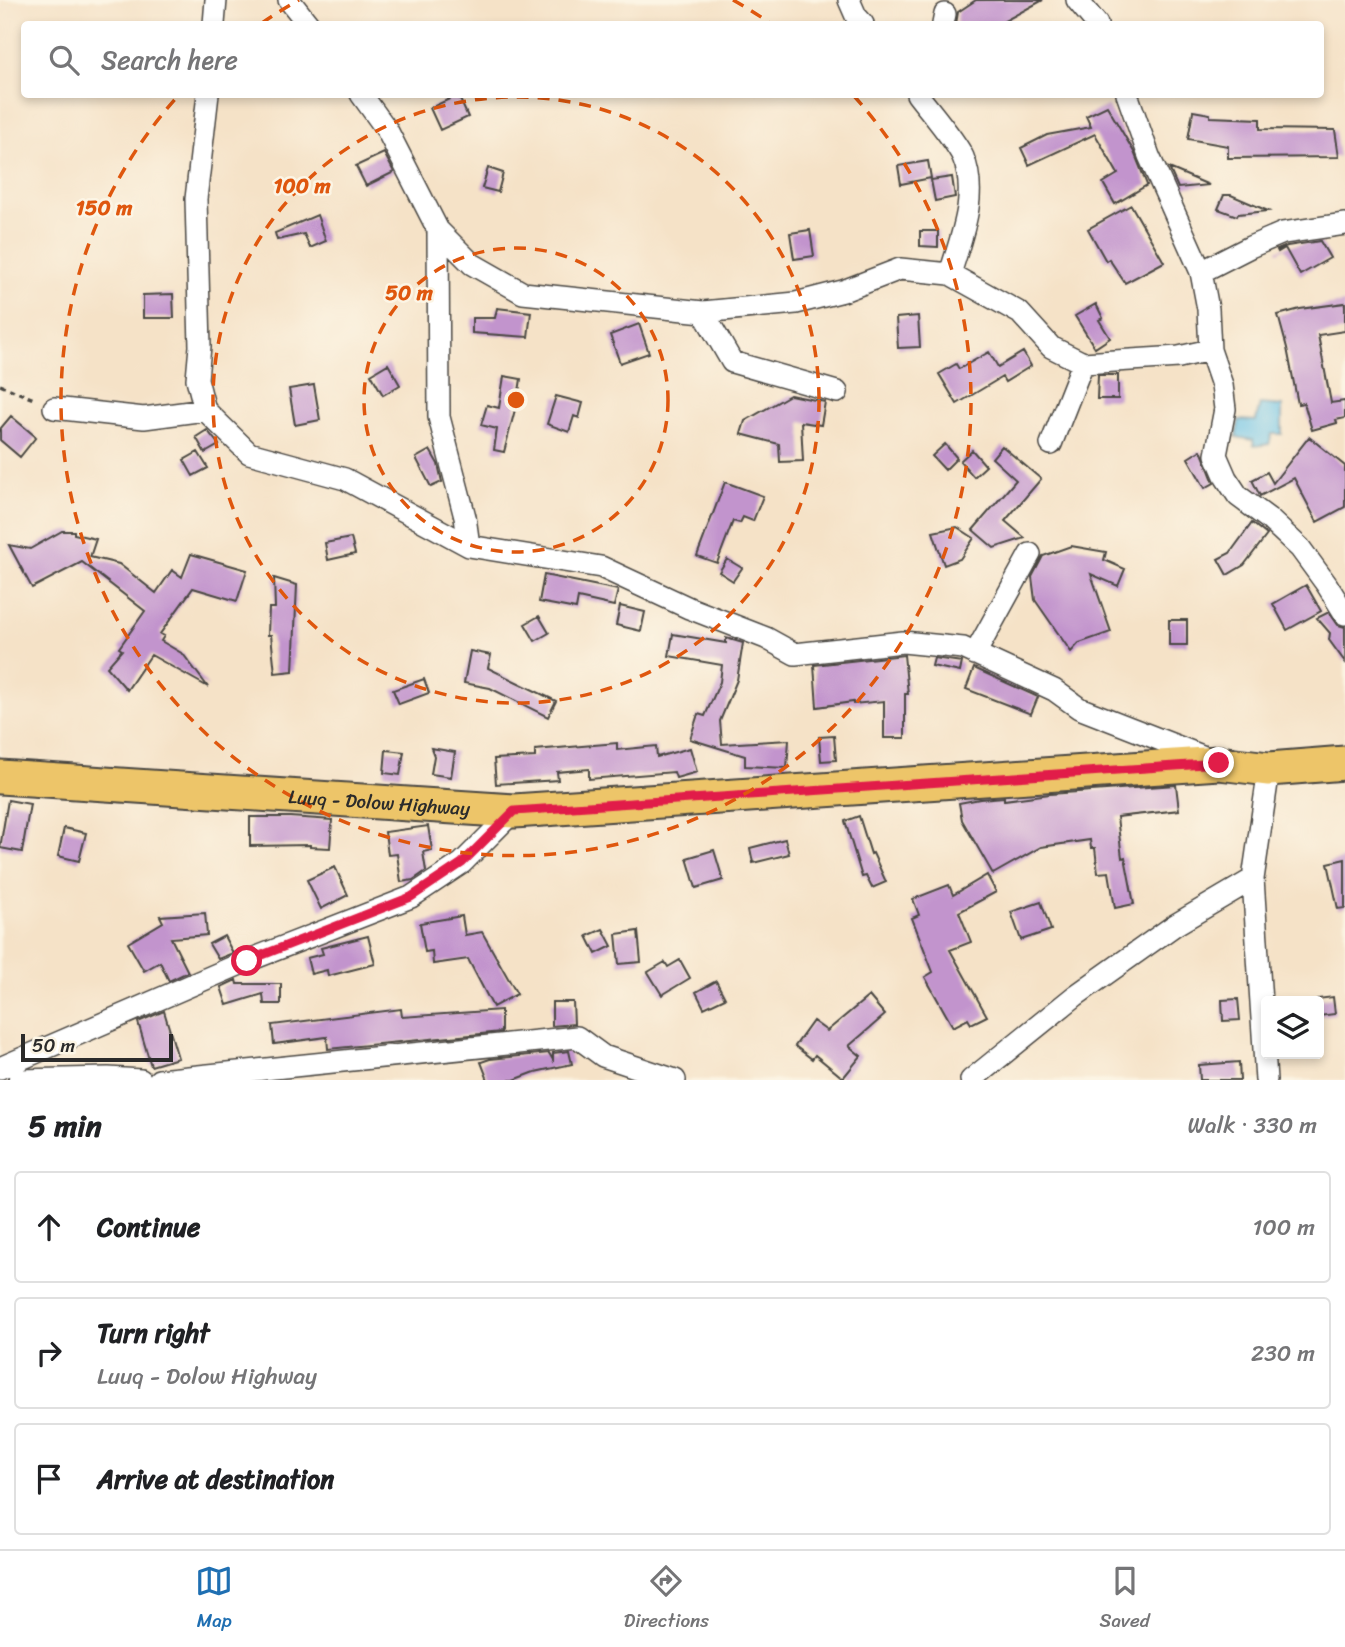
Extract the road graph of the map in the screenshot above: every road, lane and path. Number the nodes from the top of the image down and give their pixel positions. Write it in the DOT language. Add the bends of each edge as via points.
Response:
graph roads {
  1 [pos="216,0"];
  2 [pos="289,0"];
  3 [pos="849,0"];
  4 [pos="1077,0"];
  5 [pos="214,21"];
  6 [pos="306,21"];
  7 [pos="860,21"];
  8 [pos="1094,21"];
  9 [pos="208,98"];
  10 [pos="364,98"];
  11 [pos="1128,98"];
  12 [pos="932,104"];
  13 [pos="1345,224"];
  14 [pos="438,230"];
  15 [pos="1202,272"];
  16 [pos="950,274"];
  17 [pos="703,312"];
  18 [pos="1210,349"];
  19 [pos="1083,363"];
  20 [pos="0,385"];
  21 [pos="837,393"];
  22 [pos="54,408"];
  23 [pos="205,410"];
  24 [pos="1051,444"];
  25 [pos="469,546"];
  26 [pos="1030,554"];
  27 [pos="1336,581"];
  28 [pos="1345,614"];
  29 [pos="975,654"];
  30 [pos="1219,763"];
  31 [pos="1345,763"];
  32 [pos="1269,769"];
  33 [pos="5,774"];
  34 [pos="514,811"];
  35 [pos="1253,879"];
  36 [pos="0,1068"];
  37 [pos="19,1080"];
  38 [pos="141,1080"];
  39 [pos="159,1080"];
  40 [pos="675,1080"];
  41 [pos="971,1080"];
  42 [pos="1266,1080"];
  1 -- 5 [label="street"];
  2 -- 6 [label="street"];
  3 -- 7 [label="street"];
  4 -- 8 [label="street"];
  9 -- 23 [label="street" via="196,199 197,379"];
  10 -- 14 [label="street" via="387,130"];
  11 -- 15 [label="street" via="1149,156"];
  12 -- 16 [label="street" via="963,156 969,186 969,207"];
  13 -- 15 [label="street" via="1283,233"];
  14 -- 17 [label="street" via="472,264 523,293"];
  14 -- 25 [label="street" via="439,417"];
  15 -- 18 [label="street"];
  16 -- 17 [label="street" via="900,269 796,303"];
  16 -- 19 [label="street" via="1020,313 1051,347"];
  17 -- 21 [label="street" via="732,362"];
  18 -- 19 [label="street" via="1179,357"];
  18 -- 27 [label="street" via="1225,409 1216,456 1226,478 1238,496"];
  19 -- 24 [label="street"];
  20 -- 22 [label="path"];
  22 -- 23 [label="street" via="144,418"];
  23 -- 25 [label="street" via="249,453 345,479"];
  25 -- 29 [label="street" via="601,567 795,654 903,642 963,648"];
  26 -- 29 [label="street"];
  27 -- 28 [label="street"];
  29 -- 30 [label="street" via="1054,690 1079,708"];
  30 -- 32 [label="main road, Luuq - Dolow Highway"];
  30 -- 34 [label="main road, Luuq - Dolow Highway"];
  31 -- 32 [label="main road, Luuq - Dolow Highway"];
  32 -- 35 [label="street"];
  33 -- 34 [label="main road, Luuq - Dolow Highway"];
  34 -- 36 [label="street" via="462,863 411,897 247,961"];
  35 -- 41 [label="street" via="1175,925 1075,996"];
  35 -- 42 [label="street"];
  37 -- 38 [label="street"];
  39 -- 40 [label="street" via="577,1037 603,1056"];
}
